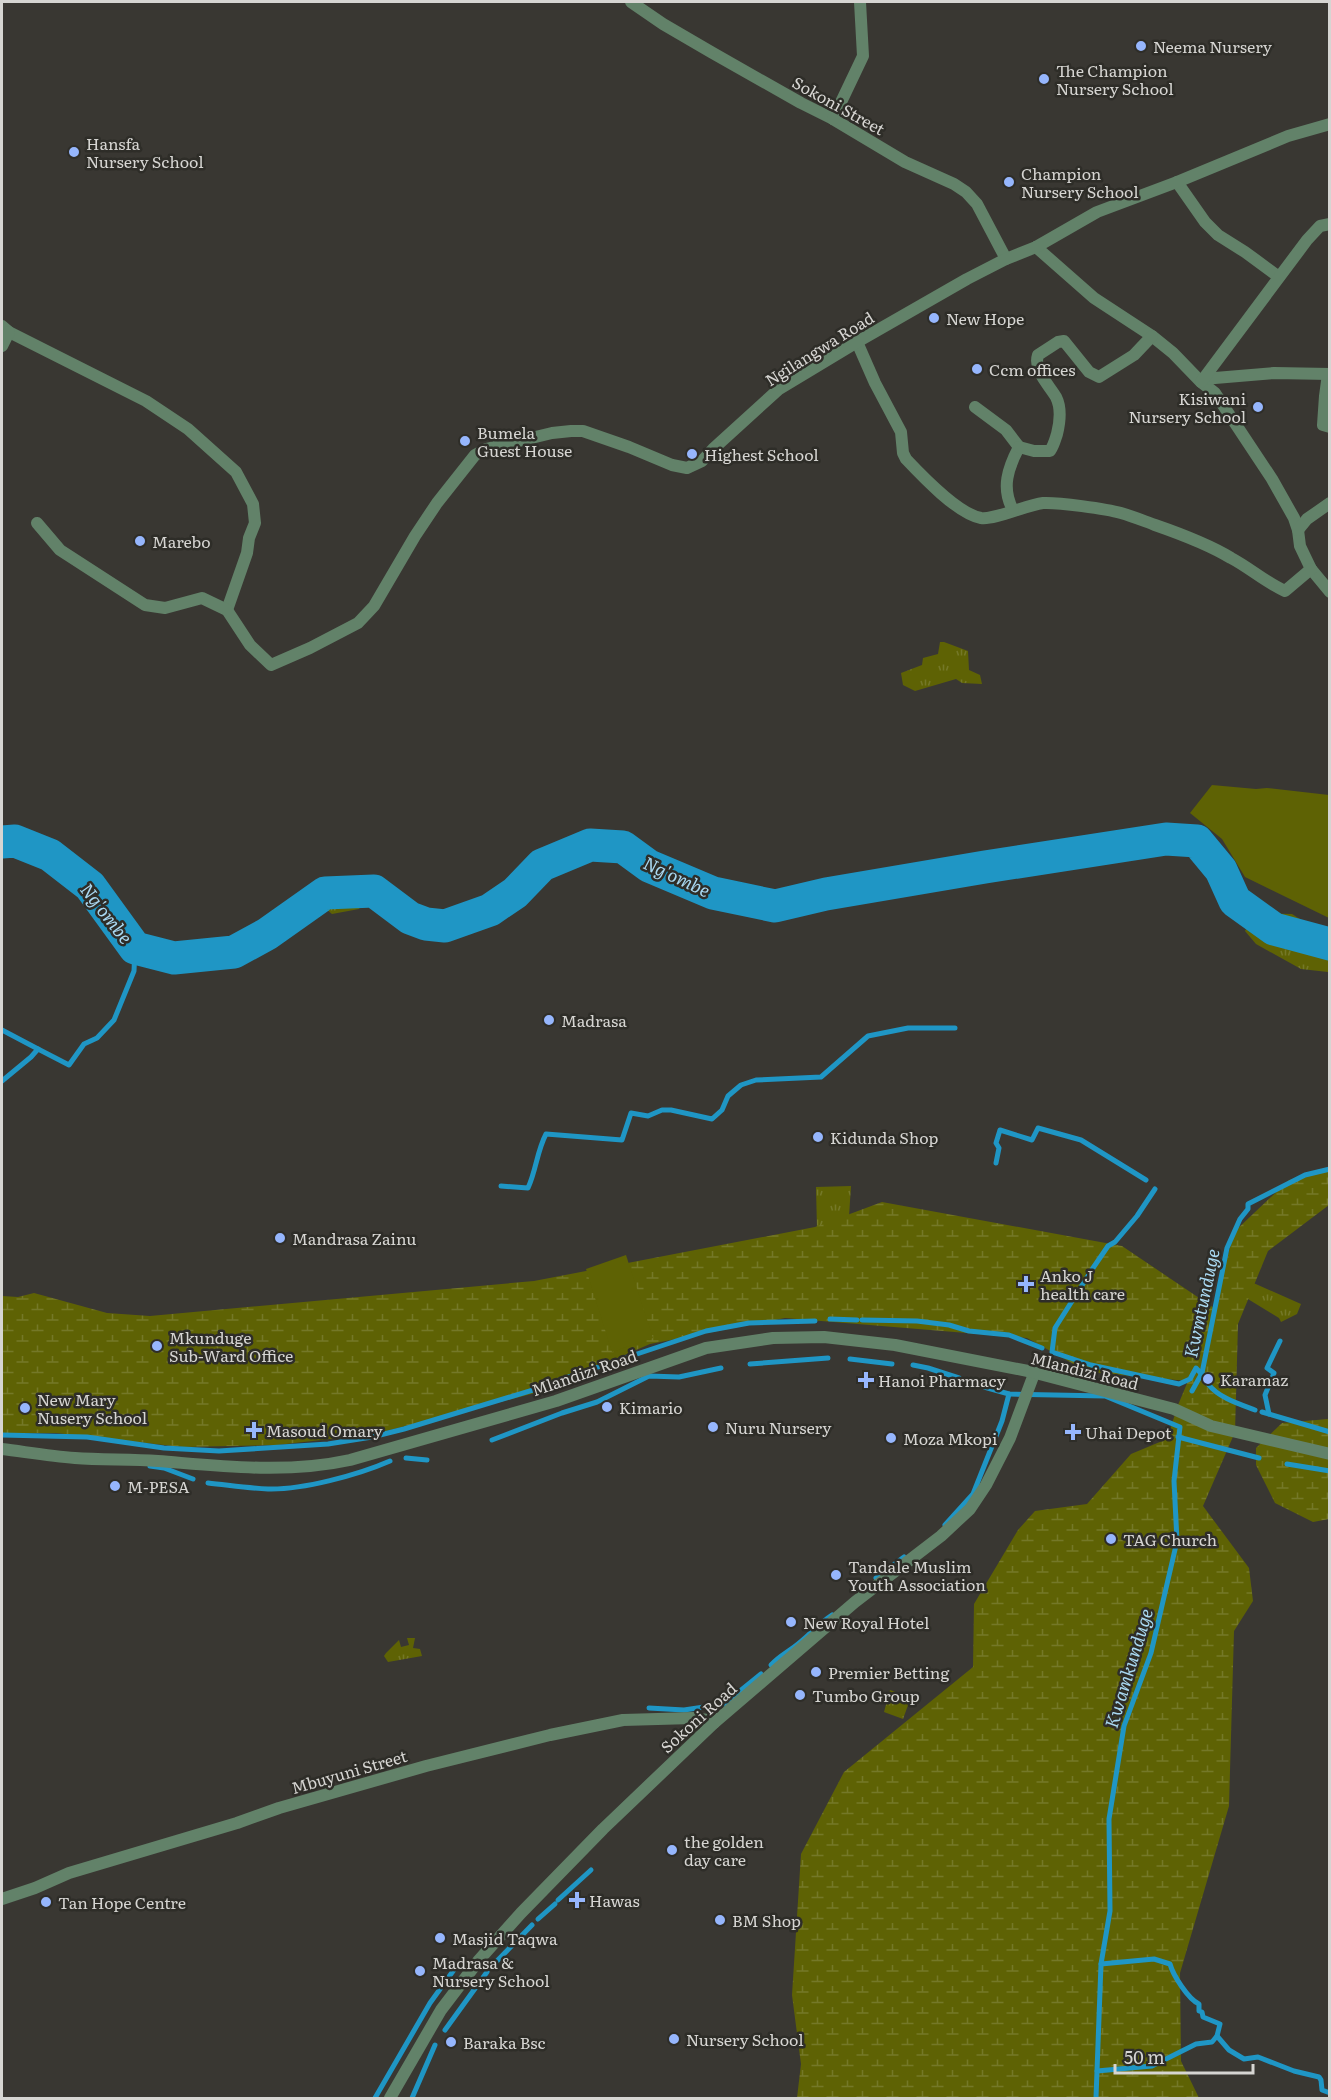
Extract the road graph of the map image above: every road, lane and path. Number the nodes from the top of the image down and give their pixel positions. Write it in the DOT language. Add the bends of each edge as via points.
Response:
graph roads {
  1 [pos="631,2"];
  2 [pos="860,2"];
  3 [pos="833,118"];
  4 [pos="1329,124"];
  5 [pos="1177,182"];
  6 [pos="1329,224"];
  7 [pos="1036,248"];
  8 [pos="1006,259"];
  9 [pos="1279,278"];
  10 [pos="5,329"];
  11 [pos="1152,336"];
  12 [pos="857,342"];
  13 [pos="2,346"];
  14 [pos="1329,374"];
  15 [pos="1202,381"];
  16 [pos="975,407"];
  17 [pos="1329,427"];
  18 [pos="1019,447"];
  19 [pos="1329,503"];
  20 [pos="1013,510"];
  21 [pos="37,524"];
  22 [pos="1298,530"];
  23 [pos="1311,570"];
  24 [pos="1329,592"];
  25 [pos="227,610"];
  26 [pos="1034,1374"];
  27 [pos="2,1449"];
  28 [pos="1329,1454"];
  29 [pos="714,1723"];
  30 [pos="2,1899"];
  31 [pos="390,2098"];
  1 -- 3 [label="street, Sokoni Street" via="711,52"];
  2 -- 3 [label="street" via="863,56"];
  3 -- 8 [label="street, Sokoni Street" via="905,162 966,192 977,204"];
  4 -- 5 [label="street, Ngilangwa Road" via="1288,136"];
  5 -- 7 [label="street, Ngilangwa Road" via="1097,212"];
  5 -- 9 [label="street" via="1210,228"];
  6 -- 9 [label="street" via="1320,226"];
  7 -- 8 [label="street, Ngilangwa Road"];
  7 -- 11 [label="street" via="1094,298"];
  8 -- 12 [label="street, Ngilangwa Road"];
  9 -- 15 [label="street"];
  10 -- 13 [label="street"];
  10 -- 25 [label="street" via="146,401 188,429 236,472 253,504 255,523"];
  11 -- 15 [label="street"];
  11 -- 18 [label="street" via="1134,355 1099,377 1089,372 1064,341 1038,356 1036,363 1056,398 1059,424 1050,451"];
  12 -- 20 [label="street" via="902,432 903,453 916,470 972,515 994,518"];
  12 -- 25 [label="street, Ngilangwa Road" via="779,389 702,461 687,468 583,431 486,449 476,455 437,503 374,606 358,623 310,648 271,664 250,645"];
  14 -- 15 [label="street" via="1274,373"];
  14 -- 17 [label="street" via="1323,425"];
  15 -- 22 [label="street" via="1230,413 1272,479"];
  16 -- 18 [label="street" via="1006,430"];
  18 -- 20 [label="street" via="1008,471 1006,487"];
  19 -- 22 [label="street"];
  20 -- 23 [label="street" via="1046,502 1120,512 1230,557 1285,591"];
  21 -- 25 [label="street" via="60,550 145,605 165,608 202,598"];
  22 -- 23 [label="street" via="1300,546"];
  23 -- 24 [label="street"];
  26 -- 27 [label="street, Mlandizi Road" via="895,1345 824,1337 773,1338 706,1348 556,1401 322,1466 240,1468 76,1458"];
  26 -- 28 [label="street, Mlandizi Road" via="1174,1409 1211,1426"];
  26 -- 29 [label="street, Sokoni Road" via="1010,1438 970,1509"];
  29 -- 30 [label="street, Mbuyuni Street" via="692,1719 623,1720 550,1735 279,1808"];
  29 -- 31 [label="street, Sokoni Road" via="603,1828 479,1960 441,2010"];
}
